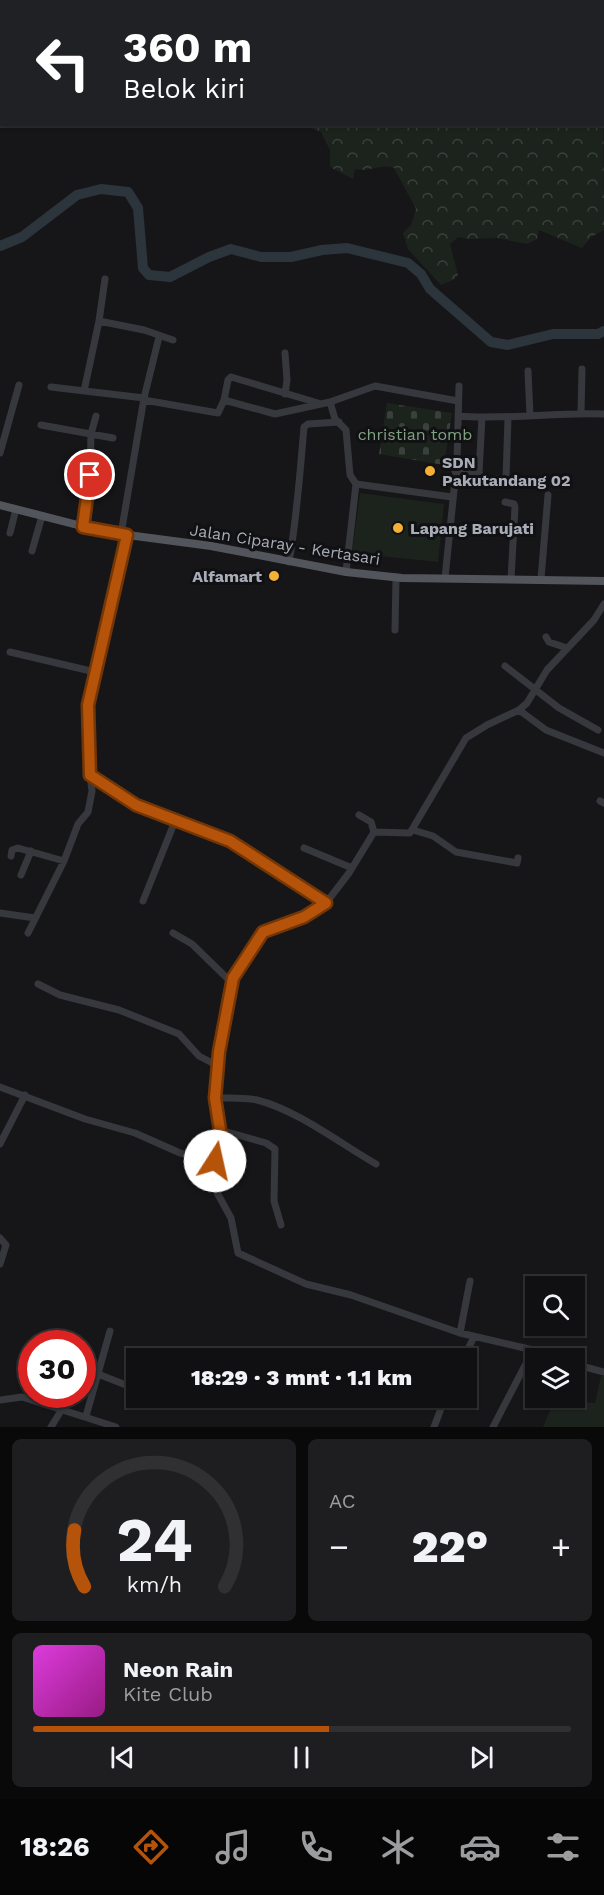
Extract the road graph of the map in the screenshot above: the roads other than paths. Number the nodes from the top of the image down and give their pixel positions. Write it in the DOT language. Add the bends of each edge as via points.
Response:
graph roads {
  1 [pos="105,279"];
  2 [pos="99,321"];
  3 [pos="159,337"];
  4 [pos="172,340"];
  5 [pos="285,353"];
  6 [pos="582,369"];
  7 [pos="528,371"];
  8 [pos="19,385"];
  9 [pos="459,386"];
  10 [pos="51,387"];
  11 [pos="84,391"];
  12 [pos="285,394"];
  13 [pos="144,399"];
  14 [pos="224,400"];
  15 [pos="458,401"];
  16 [pos="330,402"];
  17 [pos="321,404"];
  18 [pos="581,413"];
  19 [pos="604,414"];
  20 [pos="96,416"];
  21 [pos="458,416"];
  22 [pos="530,416"];
  23 [pos="482,417"];
  24 [pos="508,418"];
  25 [pos="339,422"];
  26 [pos="41,425"];
  27 [pos="3,433"];
  28 [pos="91,434"];
  29 [pos="113,438"];
  30 [pos="0,453"];
  31 [pos="455,471"];
  32 [pos="479,473"];
  33 [pos="356,484"];
  34 [pos="548,495"];
  35 [pos="452,496"];
  36 [pos="505,502"];
  37 [pos="0,505"];
  38 [pos="16,509"];
  39 [pos="42,516"];
  40 [pos="83,527"];
  41 [pos="10,533"];
  42 [pos="124,535"];
  43 [pos="32,551"];
  44 [pos="289,562"];
  45 [pos="346,572"];
  46 [pos="396,577"];
  47 [pos="445,578"];
  48 [pos="511,579"];
  49 [pos="541,579"];
  50 [pos="604,580"];
  51 [pos="604,604"];
  52 [pos="395,630"];
  53 [pos="546,637"];
  54 [pos="567,648"];
  55 [pos="10,652"];
  56 [pos="506,666"];
  57 [pos="95,672"];
  58 [pos="534,690"];
  59 [pos="519,710"];
  60 [pos="598,730"];
  61 [pos="604,753"];
  62 [pos="90,775"];
  63 [pos="359,816"];
  64 [pos="175,821"];
  65 [pos="413,830"];
  66 [pos="374,832"];
  67 [pos="304,848"];
  68 [pos="31,851"];
  69 [pos="11,856"];
  70 [pos="518,858"];
  71 [pos="64,861"];
  72 [pos="352,868"];
  73 [pos="21,875"];
  74 [pos="143,901"];
  75 [pos="326,903"];
  76 [pos="0,913"];
  77 [pos="35,918"];
  78 [pos="28,933"];
  79 [pos="173,933"];
  80 [pos="231,982"];
  81 [pos="38,984"];
  82 [pos="218,1066"];
  83 [pos="0,1087"];
  84 [pos="25,1095"];
  85 [pos="215,1098"];
  86 [pos="220,1130"];
  87 [pos="0,1144"];
  88 [pos="215,1161"];
  89 [pos="376,1164"];
  90 [pos="281,1225"];
  91 [pos="0,1238"];
  92 [pos="0,1264"];
  93 [pos="470,1281"];
  94 [pos="110,1331"];
  95 [pos="460,1333"];
  96 [pos="474,1337"];
  97 [pos="468,1348"];
  98 [pos="525,1348"];
  99 [pos="525,1367"];
  100 [pos="585,1367"];
  101 [pos="604,1372"];
  102 [pos="98,1374"];
  103 [pos="126,1385"];
  104 [pos="0,1400"];
  105 [pos="441,1408"];
  106 [pos="62,1409"];
  107 [pos="86,1416"];
  108 [pos="495,1424"];
  109 [pos="51,1427"];
  110 [pos="116,1427"];
  111 [pos="434,1427"];
  1 -- 2 [label="street"];
  2 -- 3 [label="street"];
  2 -- 11 [label="street"];
  3 -- 4 [label="street"];
  3 -- 13 [label="street"];
  5 -- 12 [label="street"];
  6 -- 18 [label="street"];
  7 -- 22 [label="street"];
  8 -- 27 [label="street"];
  9 -- 15 [label="street"];
  10 -- 11 [label="street"];
  11 -- 13 [label="street"];
  12 -- 14 [label="street" via="231,377"];
  12 -- 17 [label="street"];
  13 -- 14 [label="street" via="215,413 221,412"];
  13 -- 42 [label="street"];
  14 -- 17 [label="street" via="275,414"];
  15 -- 16 [label="street" via="375,386"];
  15 -- 21 [label="street"];
  16 -- 17 [label="street"];
  16 -- 25 [label="street"];
  18 -- 19 [label="street"];
  18 -- 22 [label="street"];
  20 -- 28 [label="street"];
  21 -- 23 [label="street"];
  21 -- 31 [label="street"];
  22 -- 24 [label="street"];
  23 -- 24 [label="street"];
  23 -- 32 [label="street"];
  24 -- 32 [label="street" via="507,478 484,480"];
  25 -- 33 [label="street" via="348,435 350,475"];
  25 -- 44 [label="street" via="304,427"];
  26 -- 28 [label="street"];
  27 -- 30 [label="street"];
  28 -- 29 [label="street"];
  28 -- 40 [label="street"];
  31 -- 32 [label="street"];
  31 -- 35 [label="street"];
  33 -- 35 [label="street"];
  33 -- 45 [label="street"];
  34 -- 49 [label="street"];
  35 -- 47 [label="street"];
  36 -- 48 [label="street" via="515,507"];
  37 -- 38 [label="main road, Jalan Ciparay - Kertasari"];
  38 -- 39 [label="main road, Jalan Ciparay - Kertasari"];
  38 -- 41 [label="street"];
  39 -- 40 [label="main road, Jalan Ciparay - Kertasari"];
  39 -- 43 [label="street"];
  40 -- 42 [label="main road, Jalan Ciparay - Kertasari"];
  42 -- 44 [label="main road, Jalan Ciparay - Kertasari" via="211,546"];
  42 -- 57 [label="street"];
  44 -- 45 [label="main road, Jalan Ciparay - Kertasari"];
  45 -- 46 [label="main road, Jalan Ciparay - Kertasari"];
  46 -- 47 [label="main road, Jalan Ciparay - Kertasari"];
  46 -- 52 [label="street"];
  47 -- 48 [label="main road, Jalan Ciparay - Kertasari"];
  48 -- 49 [label="main road, Jalan Ciparay - Kertasari"];
  49 -- 50 [label="main road, Jalan Ciparay - Kertasari"];
  51 -- 54 [label="street"];
  53 -- 54 [label="street" via="549,642"];
  54 -- 58 [label="street"];
  55 -- 57 [label="street"];
  56 -- 58 [label="street"];
  57 -- 62 [label="street" via="88,705"];
  58 -- 59 [label="street"];
  58 -- 60 [label="street"];
  59 -- 61 [label="street" via="546,730"];
  59 -- 65 [label="street" via="466,738"];
  62 -- 64 [label="street" via="136,805"];
  62 -- 71 [label="street" via="93,791 88,812 78,824"];
  63 -- 66 [label="street" via="371,822"];
  64 -- 74 [label="street"];
  64 -- 75 [label="street" via="230,841"];
  65 -- 66 [label="street" via="409,834"];
  65 -- 70 [label="street" via="433,836 463,854 517,863"];
  66 -- 72 [label="street"];
  67 -- 72 [label="street"];
  68 -- 69 [label="street" via="15,848"];
  68 -- 71 [label="street"];
  68 -- 73 [label="street"];
  71 -- 77 [label="street"];
  72 -- 75 [label="street"];
  75 -- 80 [label="street" via="304,917 263,932"];
  76 -- 77 [label="street"];
  77 -- 78 [label="street"];
  79 -- 80 [label="street" via="192,944"];
  80 -- 82 [label="street"];
  81 -- 82 [label="street" via="178,1034 199,1056"];
  82 -- 85 [label="street"];
  83 -- 84 [label="street"];
  84 -- 87 [label="street"];
  84 -- 88 [label="street" via="172,1150"];
  85 -- 86 [label="street"];
  85 -- 89 [label="street" via="259,1100 302,1120"];
  86 -- 88 [label="street"];
  86 -- 90 [label="street" via="275,1149 274,1201"];
  88 -- 95 [label="street" via="215,1189 231,1218 238,1253 306,1284 351,1295"];
  91 -- 92 [label="street" via="6,1245"];
  93 -- 95 [label="street"];
  94 -- 102 [label="street"];
  95 -- 96 [label="street"];
  96 -- 97 [label="street"];
  96 -- 98 [label="street"];
  99 -- 108 [label="street"];
  100 -- 101 [label="street"];
  102 -- 103 [label="street"];
  102 -- 107 [label="street"];
  104 -- 106 [label="street" via="22,1397"];
  105 -- 111 [label="street"];
  106 -- 107 [label="street"];
  106 -- 109 [label="street"];
  107 -- 110 [label="street"];
}
